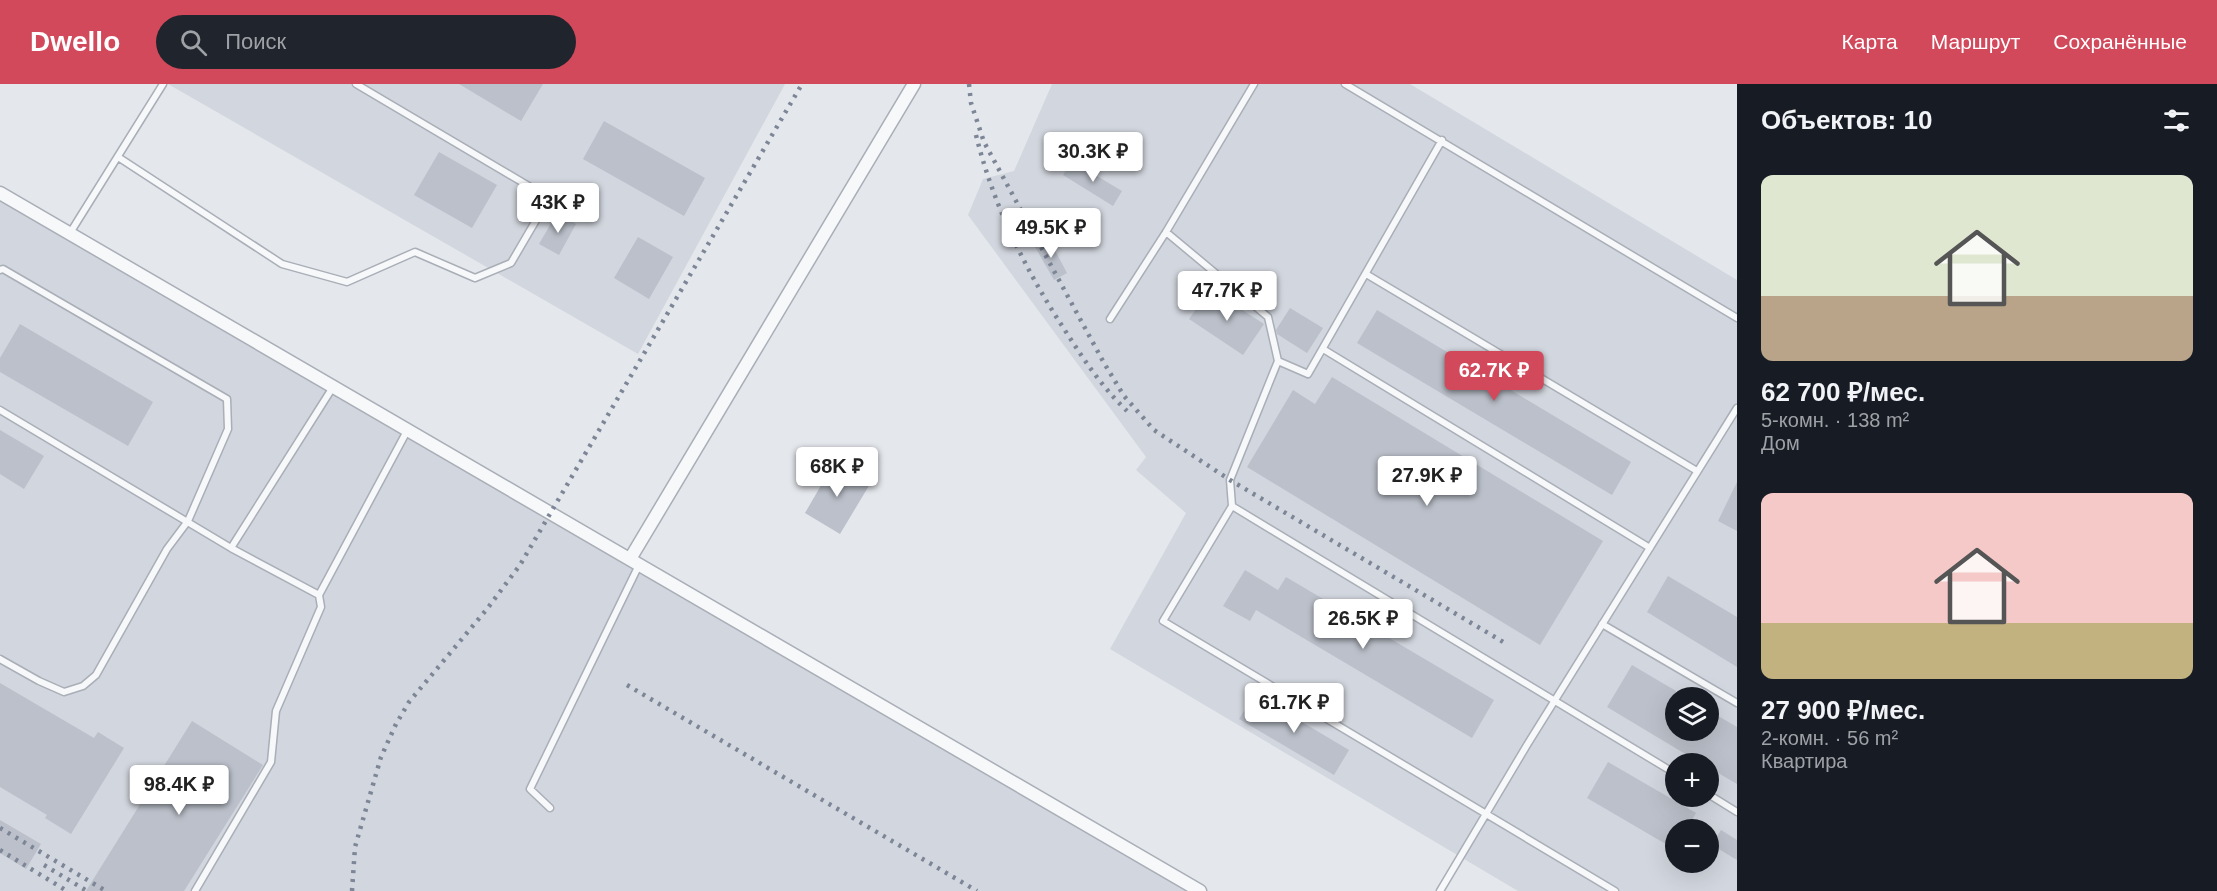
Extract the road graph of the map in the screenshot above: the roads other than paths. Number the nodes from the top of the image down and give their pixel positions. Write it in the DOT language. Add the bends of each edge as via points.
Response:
graph roads {
  1 [pos="163,84"];
  2 [pos="356,84"];
  3 [pos="914,84"];
  4 [pos="1254,84"];
  5 [pos="1345,84"];
  6 [pos="1443,140"];
  7 [pos="117,157"];
  8 [pos="0,193"];
  9 [pos="1166,232"];
  10 [pos="70,234"];
  11 [pos="0,270"];
  12 [pos="1366,274"];
  13 [pos="1737,318"];
  14 [pos="1110,320"];
  15 [pos="1323,348"];
  16 [pos="1278,361"];
  17 [pos="333,387"];
  18 [pos="1737,408"];
  19 [pos="0,410"];
  20 [pos="408,430"];
  21 [pos="1697,471"];
  22 [pos="1232,506"];
  23 [pos="188,521"];
  24 [pos="231,548"];
  25 [pos="1650,548"];
  26 [pos="635,562"];
  27 [pos="319,595"];
  28 [pos="1602,624"];
  29 [pos="0,659"];
  30 [pos="1556,700"];
  31 [pos="1737,704"];
  32 [pos="1665,767"];
  33 [pos="1719,801"];
  34 [pos="550,808"];
  35 [pos="1737,812"];
  36 [pos="1486,815"];
  37 [pos="195,891"];
  38 [pos="1200,891"];
  39 [pos="1440,891"];
  40 [pos="1616,891"];
  1 -- 7 [label="lane"];
  2 -- 7 [label="lane" via="549,198 511,263 475,278 415,252 346,282 282,264"];
  3 -- 26 [label="street"];
  4 -- 9 [label="lane"];
  5 -- 6 [label="lane"];
  6 -- 12 [label="lane"];
  6 -- 13 [label="lane"];
  7 -- 10 [label="lane"];
  8 -- 10 [label="street"];
  9 -- 14 [label="lane"];
  9 -- 16 [label="lane" via="1268,317"];
  10 -- 17 [label="street"];
  11 -- 23 [label="lane" via="227,399 228,429"];
  12 -- 15 [label="lane"];
  12 -- 21 [label="lane"];
  15 -- 16 [label="lane" via="1308,374"];
  15 -- 25 [label="lane"];
  16 -- 22 [label="lane" via="1230,480"];
  17 -- 20 [label="street"];
  17 -- 24 [label="lane"];
  18 -- 21 [label="lane"];
  19 -- 23 [label="lane"];
  20 -- 26 [label="street"];
  20 -- 27 [label="lane"];
  21 -- 25 [label="lane"];
  22 -- 30 [label="lane"];
  22 -- 36 [label="lane" via="1163,621"];
  23 -- 24 [label="lane"];
  23 -- 29 [label="lane" via="167,549 96,675 83,686 64,692"];
  24 -- 27 [label="lane"];
  25 -- 28 [label="lane"];
  26 -- 34 [label="lane" via="530,789"];
  26 -- 38 [label="street"];
  27 -- 37 [label="lane" via="321,607 276,711 271,762"];
  28 -- 30 [label="lane"];
  28 -- 31 [label="lane"];
  30 -- 32 [label="lane"];
  30 -- 36 [label="lane"];
  33 -- 35 [label="lane"];
  36 -- 39 [label="lane"];
  36 -- 40 [label="lane"];
}
